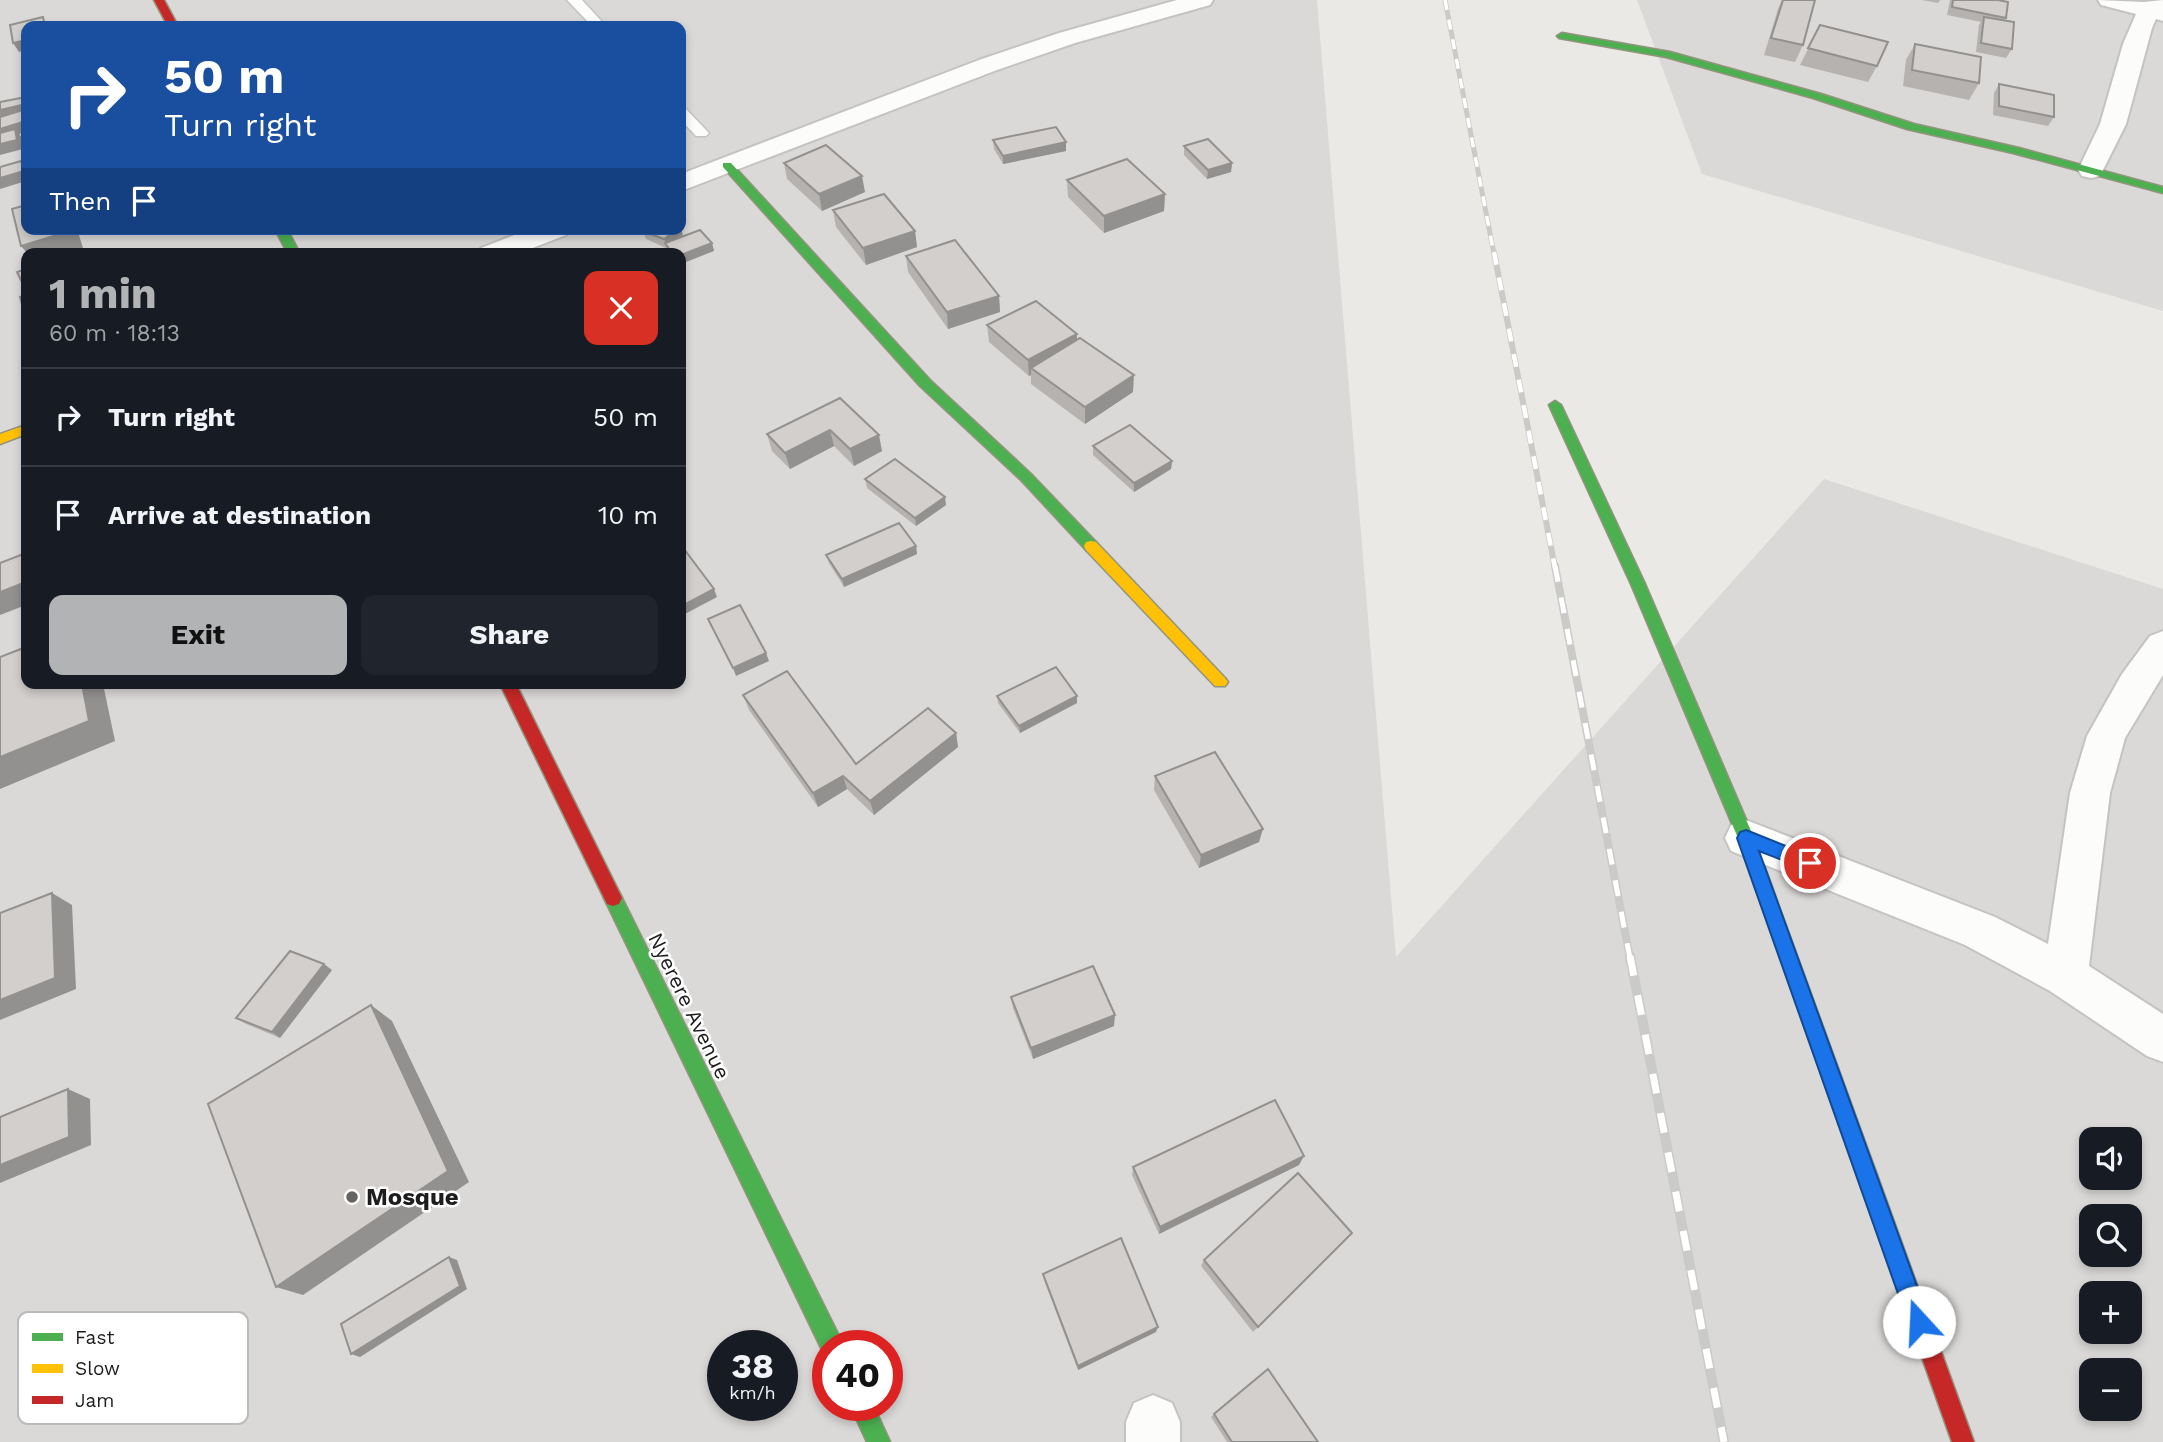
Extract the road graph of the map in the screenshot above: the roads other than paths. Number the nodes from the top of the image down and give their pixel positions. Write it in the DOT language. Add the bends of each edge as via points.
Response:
graph roads {
  1 [pos="159,0"];
  2 [pos="574,0"];
  3 [pos="1202,0"];
  4 [pos="2109,0"];
  5 [pos="2156,8"];
  6 [pos="170,21"];
  7 [pos="594,21"];
  8 [pos="1562,36"];
  9 [pos="686,117"];
  10 [pos="701,133"];
  11 [pos="727,165"];
  12 [pos="2091,170"];
  13 [pos="686,181"];
  14 [pos="2163,190"];
  15 [pos="540,235"];
  16 [pos="507,248"];
  17 [pos="1555,405"];
  18 [pos="21,431"];
  19 [pos="0,439"];
  20 [pos="2163,646"];
  21 [pos="1220,682"];
  22 [pos="510,689"];
  23 [pos="1746,838"];
  24 [pos="2066,976"];
  25 [pos="2163,1040"];
  26 [pos="824,1330"];
  27 [pos="869,1421"];
  28 [pos="879,1442"];
  29 [pos="1963,1442"];
  1 -- 6 [label="street"];
  2 -- 7 [label="lane"];
  3 -- 11 [label="street" via="1054,42"];
  4 -- 5 [label="street"];
  5 -- 12 [label="street" via="2127,67 2113,124"];
  8 -- 12 [label="street" via="1667,54 1911,127"];
  9 -- 10 [label="lane"];
  11 -- 13 [label="street"];
  11 -- 21 [label="street" via="925,383 1026,477"];
  12 -- 14 [label="street"];
  15 -- 16 [label="street"];
  17 -- 23 [label="street" via="1638,584"];
  18 -- 19 [label="street"];
  20 -- 24 [label="street" via="2106,736 2090,793"];
  22 -- 26 [label="street, Nyerere Avenue"];
  23 -- 24 [label="street" via="1980,931"];
  23 -- 29 [label="street"];
  24 -- 25 [label="street"];
  27 -- 28 [label="street"];
}
